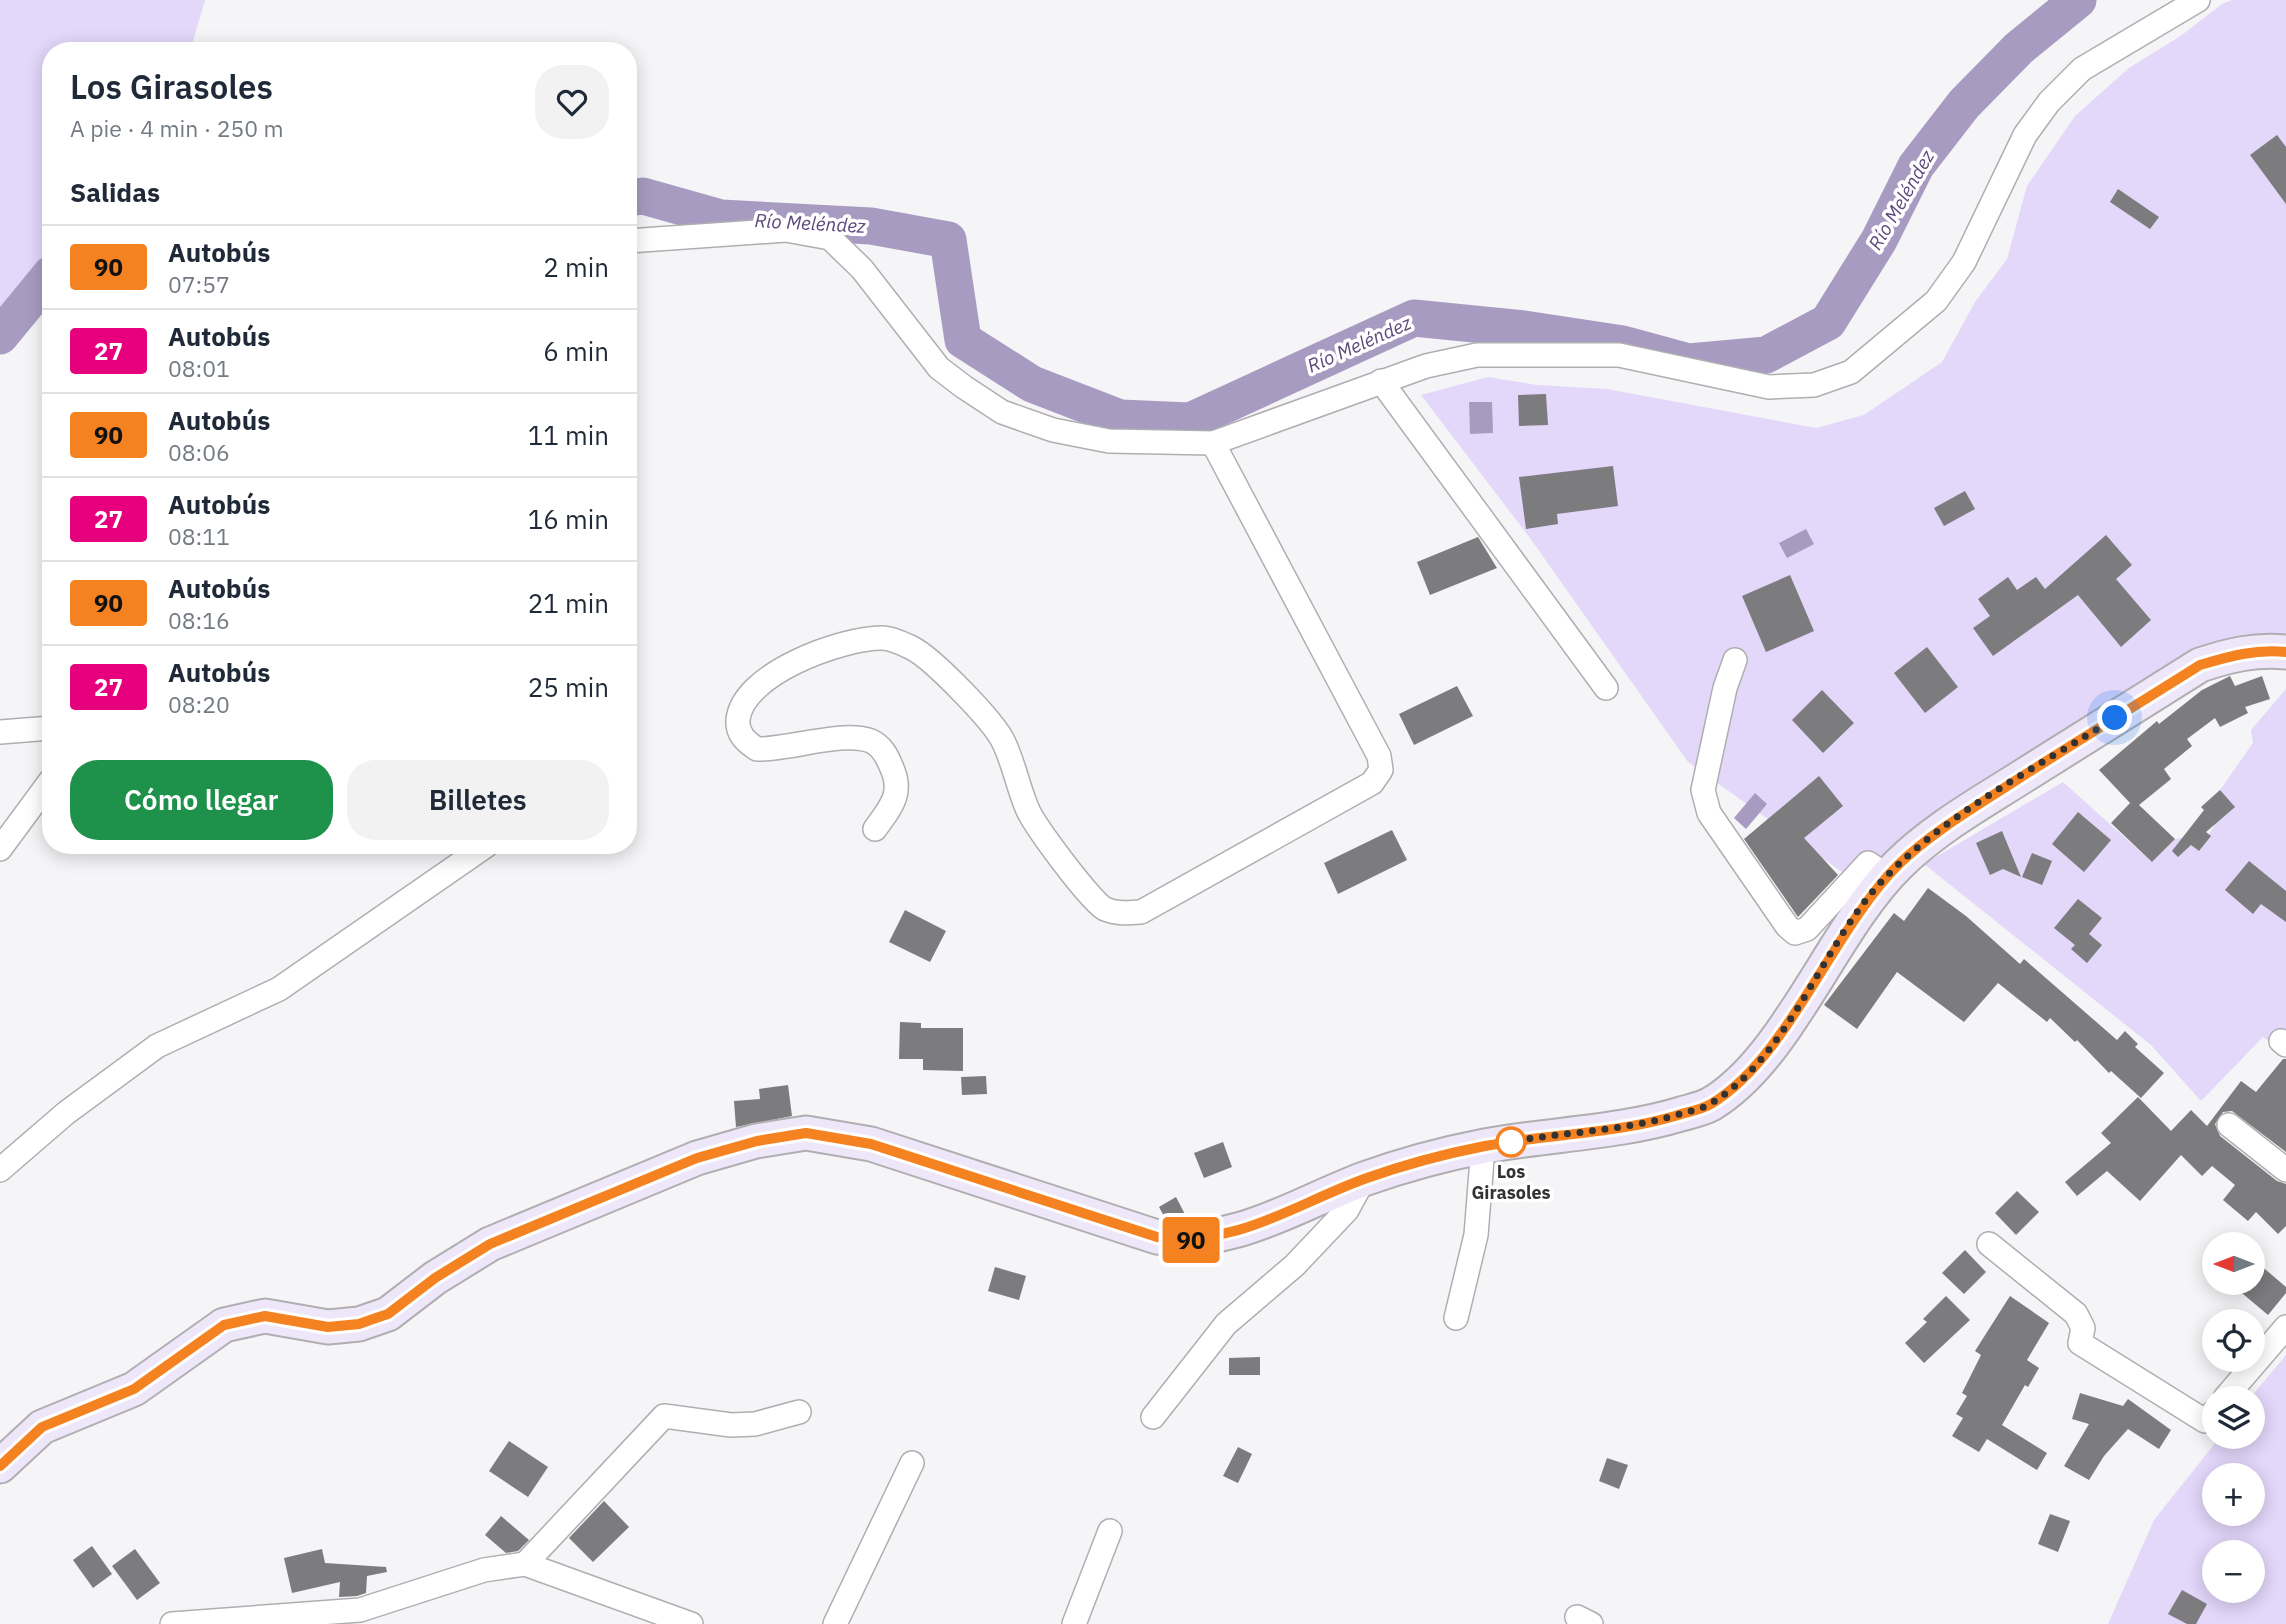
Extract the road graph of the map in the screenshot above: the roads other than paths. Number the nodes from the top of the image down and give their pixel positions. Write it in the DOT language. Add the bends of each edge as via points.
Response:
graph roads {
  1 [pos="2198,0"];
  2 [pos="637,240"];
  3 [pos="1381,381"];
  4 [pos="1213,443"];
  5 [pos="2286,652"];
  6 [pos="1735,660"];
  7 [pos="1606,688"];
  8 [pos="42,729"];
  9 [pos="0,732"];
  10 [pos="42,791"];
  11 [pos="875,829"];
  12 [pos="0,849"];
  13 [pos="474,854"];
  14 [pos="1887,877"];
  15 [pos="2229,1125"];
  16 [pos="1483,1147"];
  17 [pos="0,1170"];
  18 [pos="2286,1170"];
  19 [pos="1364,1179"];
  20 [pos="1989,1244"];
  21 [pos="1456,1318"];
  22 [pos="2286,1327"];
  23 [pos="2235,1386"];
  24 [pos="799,1412"];
  25 [pos="1153,1417"];
  26 [pos="2202,1419"];
  27 [pos="912,1463"];
  28 [pos="0,1466"];
  29 [pos="1110,1531"];
  30 [pos="525,1564"];
  31 [pos="172,1624"];
  32 [pos="691,1624"];
  33 [pos="835,1624"];
  34 [pos="1074,1624"];
  1 -- 3 [label="street" via="2082,69 2049,102 2025,135 1964,262 1936,301 1851,372 1814,385 1769,387 1619,355 1477,355"];
  2 -- 4 [label="street" via="786,230 830,238 862,269 939,368 1002,412 1108,442"];
  3 -- 4 [label="street"];
  3 -- 7 [label="street"];
  4 -- 11 [label="street" via="1379,756 1381,770 1372,783 1141,912 1119,914 1101,908 1038,830 1004,742 987,716 914,648 884,638 849,642 790,665 749,692 739,707 738,725 745,742 757,749 856,738 873,742 885,752 897,779 893,804"];
  5 -- 14 [label="street" via="2236,653 2200,665 1963,814"];
  6 -- 14 [label="street" via="1708,764 1704,799 1779,915 1791,930 1801,933 1868,863"];
  8 -- 9 [label="street"];
  10 -- 12 [label="street"];
  13 -- 17 [label="street" via="279,989 157,1046 66,1113"];
  14 -- 16 [label="street" via="1862,906 1774,1041 1738,1084 1709,1106 1651,1123"];
  15 -- 18 [label="street"];
  16 -- 19 [label="street"];
  16 -- 21 [label="street" via="1476,1236"];
  19 -- 25 [label="street" via="1346,1210 1295,1265 1226,1324"];
  19 -- 28 [label="street" via="1254,1226 1188,1241 1157,1237 871,1144 806,1133 757,1141 697,1158 490,1244 388,1314 359,1324 328,1327 265,1316 224,1325 134,1389 42,1427"];
  20 -- 26 [label="street" via="2076,1314 2083,1328 2080,1343"];
  22 -- 23 [label="street"];
  24 -- 30 [label="street" via="732,1425 664,1416"];
  27 -- 33 [label="street"];
  29 -- 34 [label="street"];
  30 -- 31 [label="street" via="484,1570 360,1610"];
  30 -- 32 [label="street"];
}
